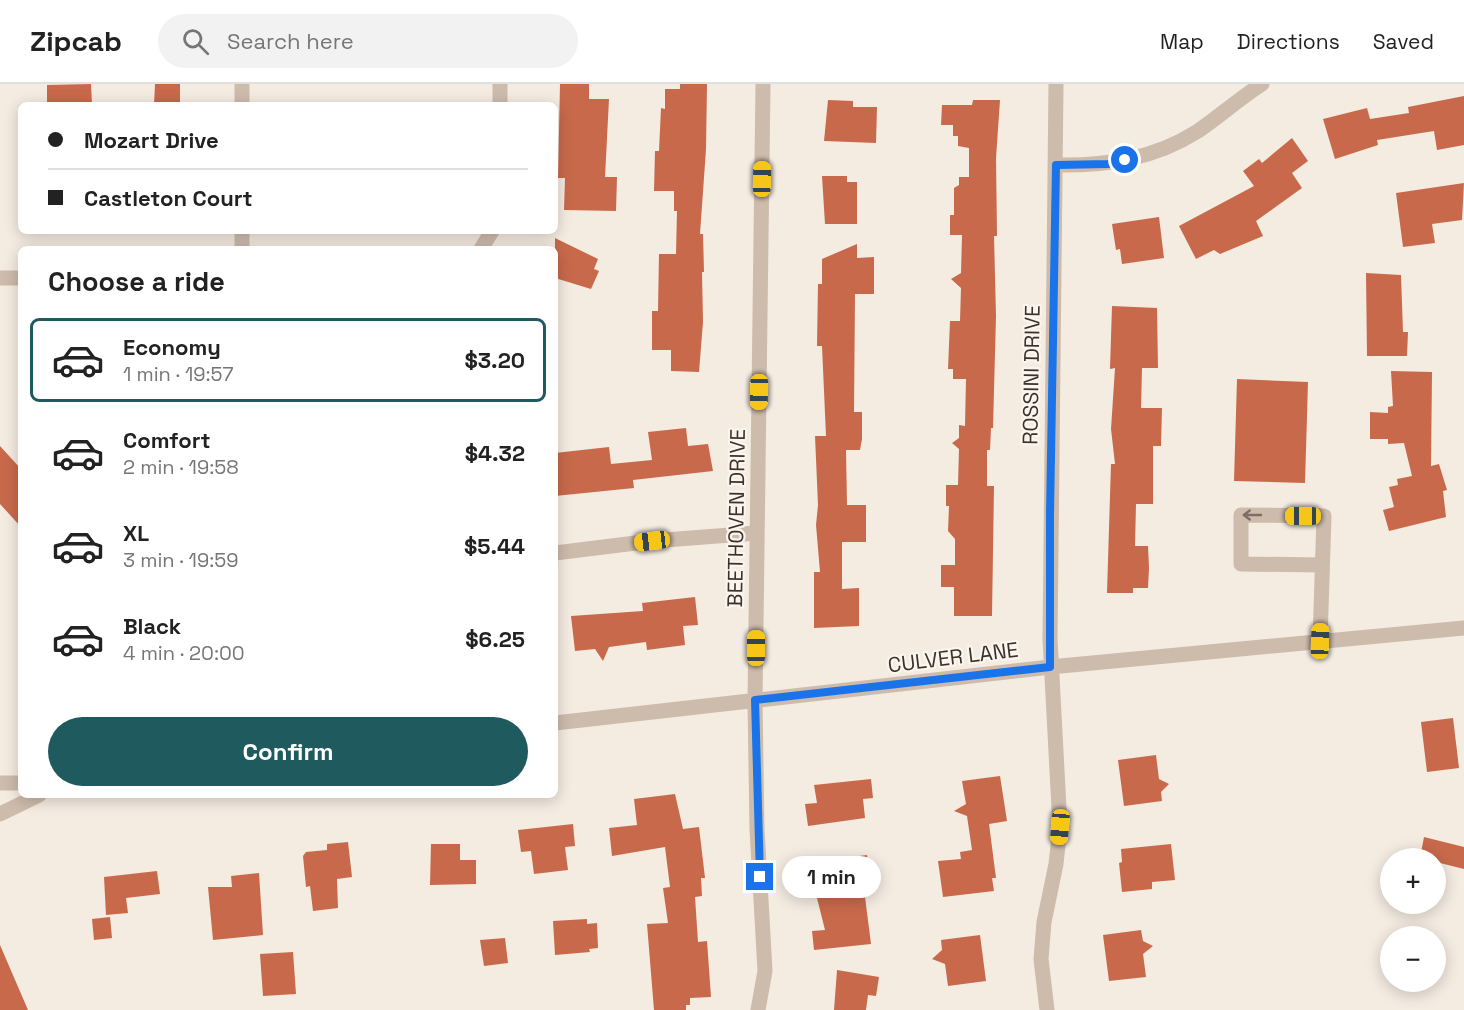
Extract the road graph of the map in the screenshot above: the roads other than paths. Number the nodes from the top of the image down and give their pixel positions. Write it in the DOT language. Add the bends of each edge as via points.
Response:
graph roads {
  1 [pos="242,84"];
  2 [pos="500,84"];
  3 [pos="763,84"];
  4 [pos="1056,84"];
  5 [pos="1262,84"];
  6 [pos="242,102"];
  7 [pos="500,102"];
  8 [pos="1056,165"];
  9 [pos="0,278"];
  10 [pos="18,278"];
  11 [pos="756,533"];
  12 [pos="558,553"];
  13 [pos="1322,565"];
  14 [pos="1464,628"];
  15 [pos="1320,641"];
  16 [pos="1050,667"];
  17 [pos="755,700"];
  18 [pos="558,723"];
  19 [pos="0,783"];
  20 [pos="18,783"];
  21 [pos="33,798"];
  22 [pos="0,814"];
  23 [pos="758,1010"];
  24 [pos="1047,1010"];
  1 -- 6 [label="street"];
  2 -- 7 [label="street"];
  3 -- 11 [label="street, BEETHOVEN DRIVE"];
  4 -- 8 [label="street, ROSSINI DRIVE"];
  5 -- 8 [label="street" via="1198,131 1168,147 1108,164"];
  8 -- 16 [label="street, ROSSINI DRIVE"];
  9 -- 10 [label="street"];
  11 -- 12 [label="street"];
  11 -- 17 [label="street, BEETHOVEN DRIVE"];
  13 -- 13 [label="street, one-way" via="1324,516 1242,515 1241,564"];
  13 -- 15 [label="street"];
  14 -- 15 [label="street, CULVER LANE"];
  15 -- 16 [label="street, CULVER LANE"];
  16 -- 17 [label="street, CULVER LANE"];
  16 -- 24 [label="street, ROSSINI DRIVE" via="1060,827 1041,959"];
  17 -- 18 [label="street, CULVER LANE"];
  17 -- 23 [label="street, BEETHOVEN DRIVE" via="765,971"];
  19 -- 20 [label="street"];
  21 -- 22 [label="street"];
}
